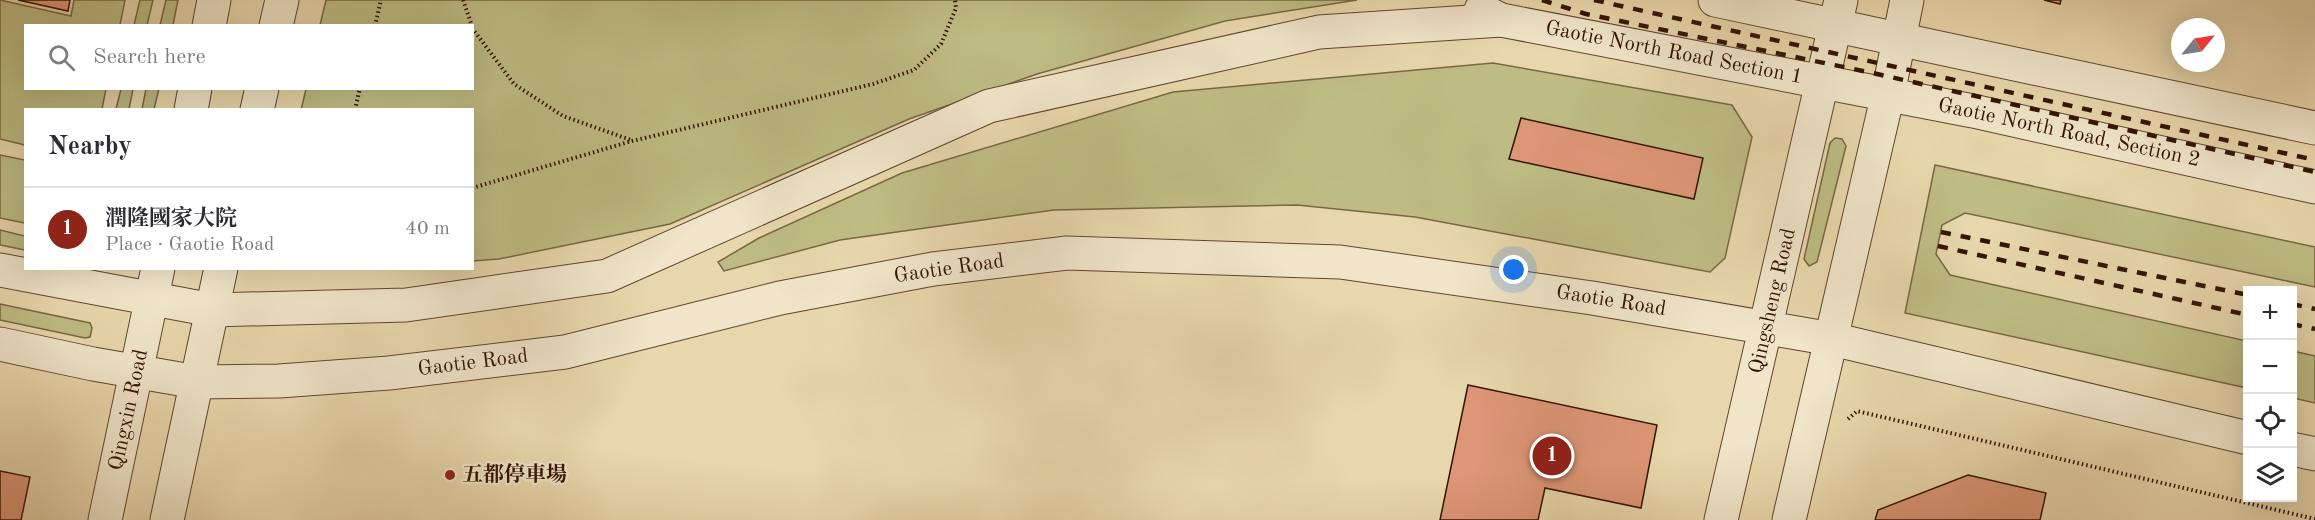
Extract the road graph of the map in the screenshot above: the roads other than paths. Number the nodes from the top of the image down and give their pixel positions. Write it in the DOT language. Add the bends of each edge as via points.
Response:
graph roads {
  1 [pos="214,0"];
  2 [pos="282,0"];
  3 [pos="1457,0"];
  4 [pos="1715,0"];
  5 [pos="1907,0"];
  6 [pos="1838,13"];
  7 [pos="1501,20"];
  8 [pos="209,24"];
  9 [pos="276,24"];
  10 [pos="1899,40"];
  11 [pos="1823,81"];
  12 [pos="195,90"];
  13 [pos="262,90"];
  14 [pos="1888,94"];
  15 [pos="191,108"];
  16 [pos="257,108"];
  17 [pos="2315,128"];
  18 [pos="2315,187"];
  19 [pos="0,270"];
  20 [pos="221,270"];
  21 [pos="155,284"];
  22 [pos="212,310"];
  23 [pos="1767,327"];
  24 [pos="1832,339"];
  25 [pos="0,344"];
  26 [pos="137,372"];
  27 [pos="197,381"];
  28 [pos="2243,437"];
  29 [pos="2297,450"];
  30 [pos="2315,454"];
  31 [pos="105,520"];
  32 [pos="167,520"];
  33 [pos="1721,520"];
  34 [pos="1789,520"];
  1 -- 8 [label="street"];
  2 -- 9 [label="street"];
  3 -- 7 [label="street, Gaotie North Road Section 1"];
  4 -- 6 [label="street"];
  5 -- 10 [label="street"];
  6 -- 10 [label="street"];
  6 -- 11 [label="street, Qingsheng Road"];
  7 -- 11 [label="street, Gaotie North Road Section 1"];
  7 -- 22 [label="street" via="1319,32 989,106 607,276 406,305"];
  10 -- 14 [label="street"];
  10 -- 17 [label="street"];
  11 -- 14 [label="street, Gaotie North Road, Section 2"];
  11 -- 23 [label="street, Qingsheng Road"];
  12 -- 15 [label="street"];
  13 -- 16 [label="street"];
  14 -- 18 [label="street, Gaotie North Road, Section 2"];
  14 -- 24 [label="street"];
  19 -- 21 [label="street"];
  20 -- 22 [label="street"];
  21 -- 22 [label="street"];
  21 -- 26 [label="street, Qingxin Road"];
  22 -- 27 [label="street"];
  23 -- 24 [label="street"];
  23 -- 27 [label="street, Gaotie Road" via="1340,262 1067,253 933,269 780,298 565,352 389,373 279,381"];
  23 -- 33 [label="street, Qingsheng Road"];
  24 -- 28 [label="street"];
  24 -- 34 [label="street"];
  25 -- 26 [label="street, Gaotie Road"];
  26 -- 27 [label="street, Gaotie Road"];
  26 -- 31 [label="street, Qingxin Road"];
  27 -- 32 [label="street"];
  29 -- 30 [label="street"];
}
